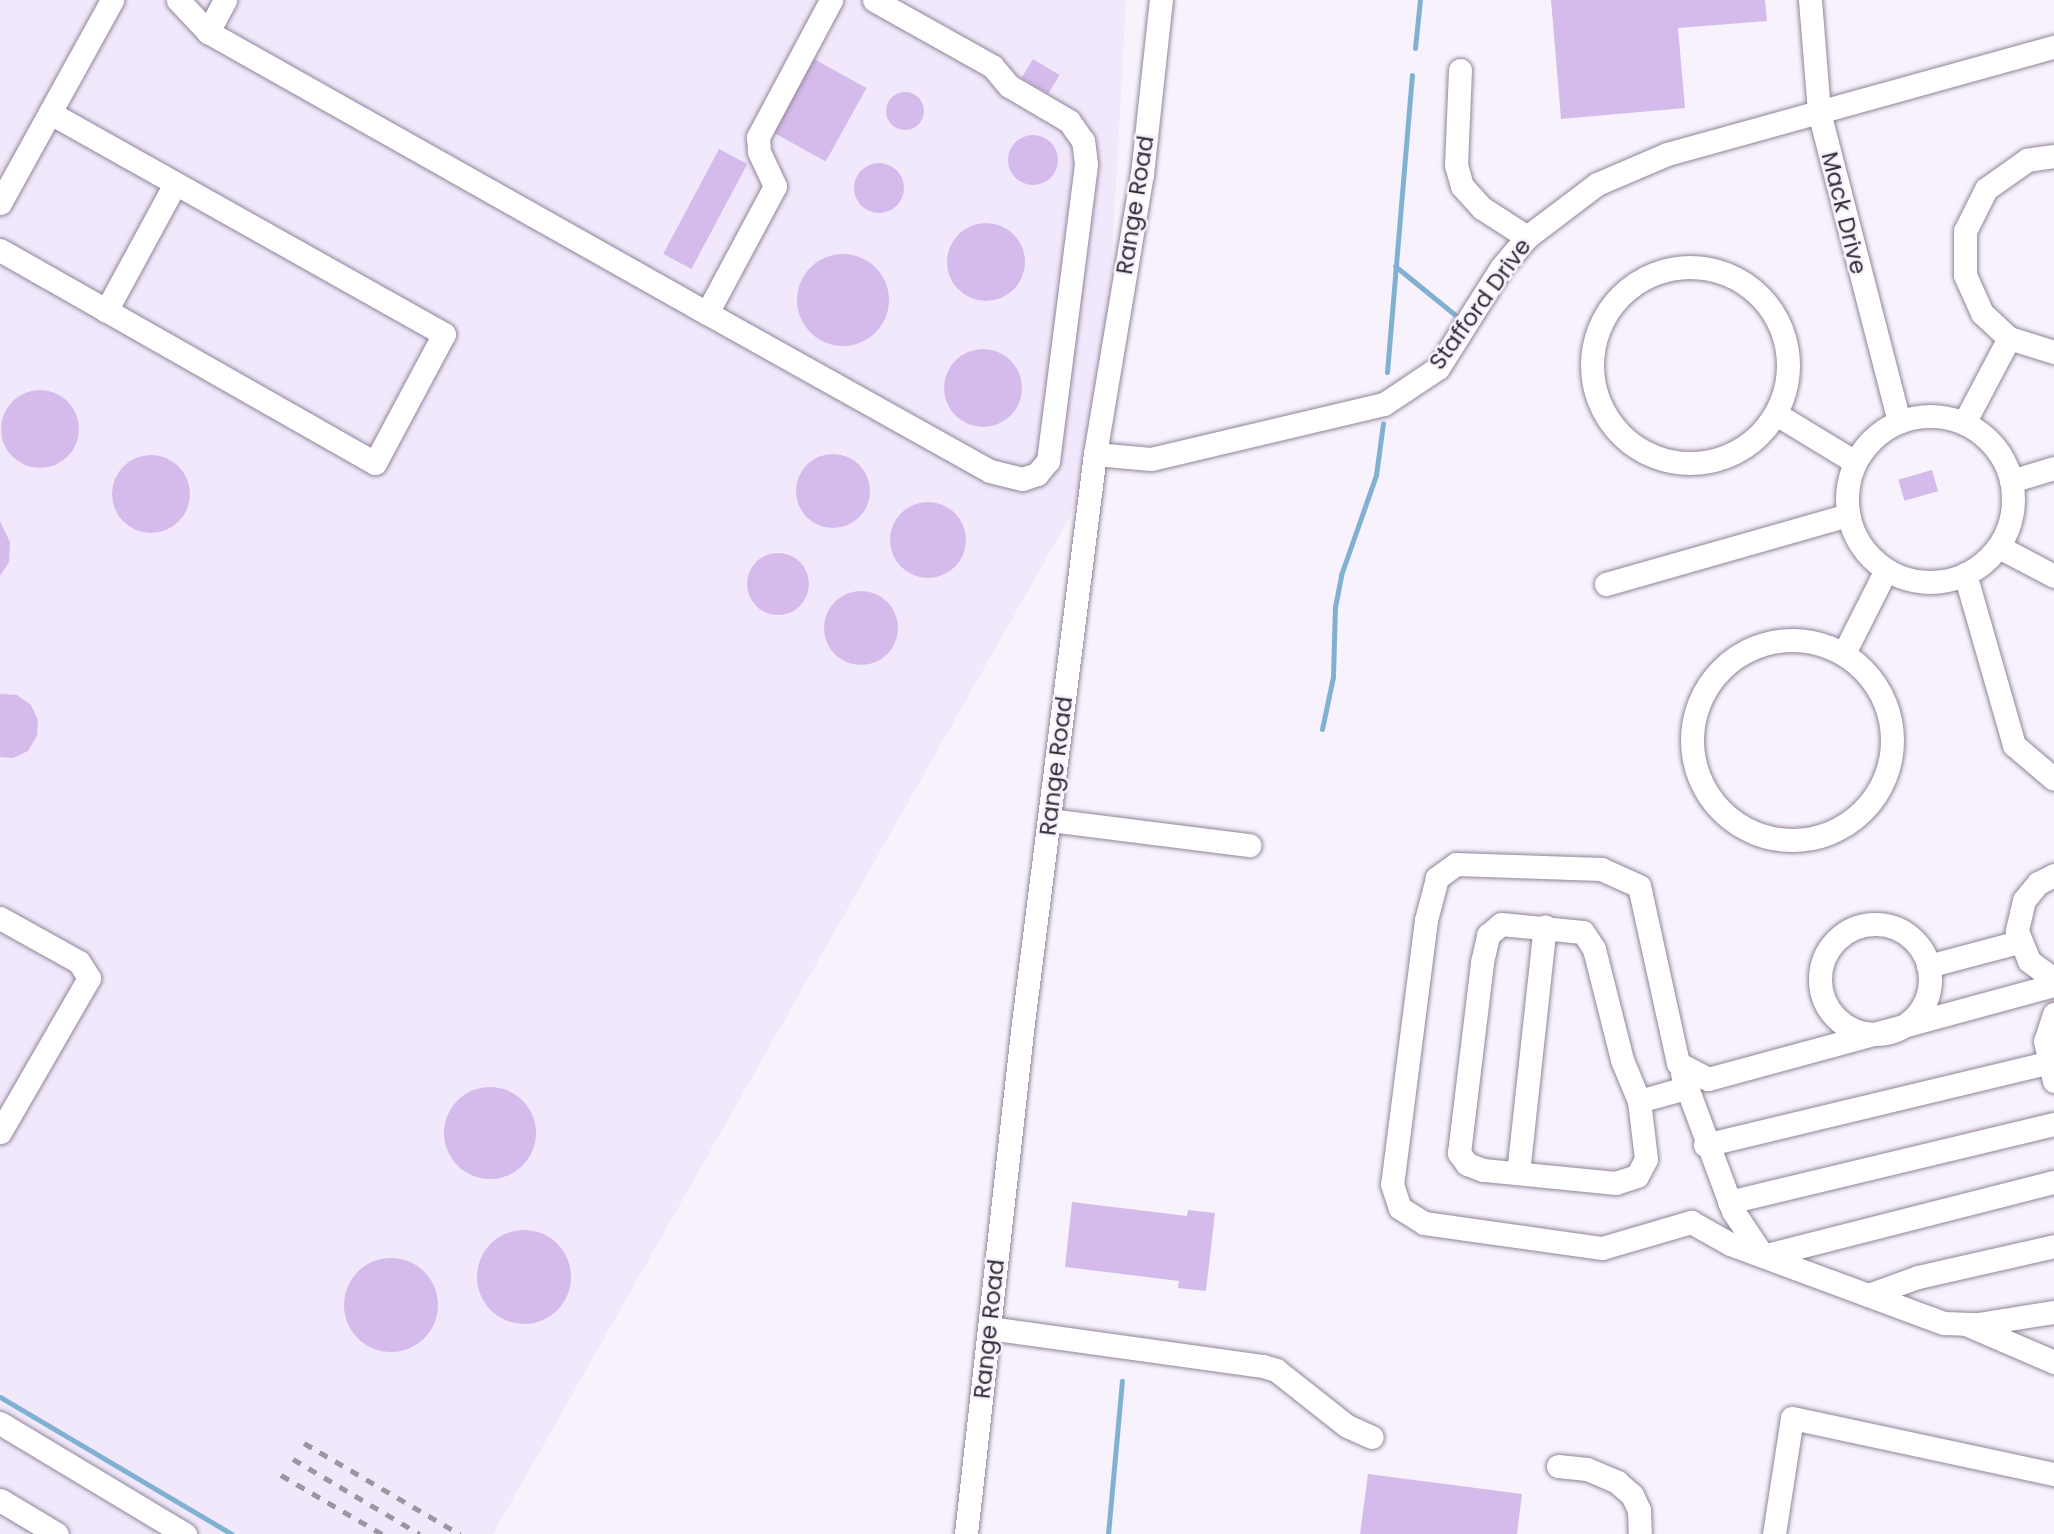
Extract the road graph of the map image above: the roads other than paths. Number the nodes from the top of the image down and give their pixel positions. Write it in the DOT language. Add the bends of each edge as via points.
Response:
graph roads {
  1 [pos="112,0"];
  2 [pos="178,0"];
  3 [pos="225,0"];
  4 [pos="831,0"];
  5 [pos="874,0"];
  6 [pos="1161,0"];
  7 [pos="1810,0"];
  8 [pos="208,32"];
  9 [pos="2054,47"];
  10 [pos="1460,70"];
  11 [pos="1819,112"];
  12 [pos="50,113"];
  13 [pos="2054,156"];
  14 [pos="175,184"];
  15 [pos="0,203"];
  16 [pos="1527,237"];
  17 [pos="0,250"];
  18 [pos="106,311"];
  19 [pos="707,313"];
  20 [pos="2009,338"];
  21 [pos="2054,352"];
  22 [pos="1776,414"];
  23 [pos="1899,422"];
  24 [pos="1964,423"];
  25 [pos="1095,454"];
  26 [pos="1855,462"];
  27 [pos="2054,468"];
  28 [pos="2011,481"];
  29 [pos="1847,514"];
  30 [pos="1999,547"];
  31 [pos="1886,570"];
  32 [pos="1965,574"];
  33 [pos="2054,576"];
  34 [pos="1606,584"];
  35 [pos="1844,653"];
  36 [pos="2054,779"];
  37 [pos="1050,820"];
  38 [pos="1249,845"];
  39 [pos="2054,875"];
  40 [pos="0,918"];
  41 [pos="1545,926"];
  42 [pos="2019,942"];
  43 [pos="1928,966"];
  44 [pos="2054,979"];
  45 [pos="2054,985"];
  46 [pos="2054,1014"];
  47 [pos="1889,1032"];
  48 [pos="1678,1063"];
  49 [pos="2052,1071"];
  50 [pos="1686,1088"];
  51 [pos="1639,1101"];
  52 [pos="2054,1124"];
  53 [pos="0,1132"];
  54 [pos="1705,1145"];
  55 [pos="1518,1173"];
  56 [pos="2054,1182"];
  57 [pos="1729,1202"];
  58 [pos="2054,1246"];
  59 [pos="1763,1256"];
  60 [pos="1868,1295"];
  61 [pos="2054,1312"];
  62 [pos="1965,1324"];
  63 [pos="989,1328"];
  64 [pos="2054,1363"];
  65 [pos="0,1423"];
  66 [pos="1372,1437"];
  67 [pos="1558,1466"];
  68 [pos="2054,1474"];
  69 [pos="0,1500"];
  70 [pos="58,1534"];
  71 [pos="186,1534"];
  72 [pos="966,1534"];
  73 [pos="1640,1534"];
  74 [pos="1774,1534"];
  1 -- 12 [label="street"];
  2 -- 8 [label="street"];
  3 -- 8 [label="street"];
  4 -- 19 [label="street" via="758,137 759,151 775,186"];
  5 -- 19 [label="street" via="992,66 1009,86 1069,121 1083,141 1086,164 1048,461 1037,474 1022,479 990,471"];
  6 -- 25 [label="street, Range Road" via="1142,174"];
  7 -- 11 [label="street, Mack Drive"];
  8 -- 19 [label="street"];
  9 -- 11 [label="street, Stafford Drive"];
  10 -- 16 [label="street" via="1456,165 1462,186 1482,208"];
  11 -- 16 [label="street, Stafford Drive" via="1634,166 1587,190"];
  11 -- 23 [label="street, Mack Drive"];
  12 -- 14 [label="street"];
  12 -- 15 [label="street"];
  13 -- 20 [label="street" via="2027,160 1986,189 1965,231 1965,275 1982,313"];
  14 -- 18 [label="street"];
  14 -- 18 [label="street" via="444,334 375,463"];
  16 -- 25 [label="street, Stafford Drive" via="1501,268 1438,368 1384,404 1151,459"];
  17 -- 18 [label="street"];
  20 -- 21 [label="street"];
  20 -- 24 [label="street"];
  22 -- 22 [label="street" via="1755,440 1724,458 1687,464 1654,457 1620,435 1603,412 1592,383 1592,348 1607,309 1631,284 1657,271 1694,266 1725,272 1754,289 1776,317 1788,354 1787,383"];
  22 -- 26 [label="street"];
  23 -- 24 [label="street" via="1936,416"];
  23 -- 26 [label="street" via="1874,437"];
  24 -- 28 [label="street" via="2000,454"];
  25 -- 37 [label="street, Range Road"];
  26 -- 29 [label="street" via="1847,489"];
  27 -- 28 [label="street"];
  28 -- 30 [label="street" via="2011,521"];
  29 -- 31 [label="street" via="1858,542"];
  29 -- 34 [label="street"];
  30 -- 32 [label="street"];
  30 -- 33 [label="street"];
  31 -- 32 [label="street" via="1913,581 1946,581"];
  31 -- 35 [label="street"];
  32 -- 36 [label="street" via="2014,745"];
  35 -- 35 [label="street" via="1820,643 1782,639 1737,654 1704,688 1691,727 1697,773 1710,799 1731,820 1756,834 1790,841 1828,834 1858,816 1882,785 1893,744 1883,697 1863,668"];
  37 -- 38 [label="street"];
  37 -- 63 [label="street, Range Road"];
  39 -- 42 [label="street" via="2038,883 2024,900 2017,920"];
  40 -- 53 [label="street" via="79,962 89,978"];
  41 -- 51 [label="street" via="1583,932 1594,949 1622,1060"];
  41 -- 55 [label="street"];
  41 -- 55 [label="street" via="1501,924 1488,935 1459,1153 1467,1164 1483,1170"];
  42 -- 43 [label="street"];
  42 -- 44 [label="street" via="2029,961"];
  43 -- 47 [label="street" via="1929,987 1922,1007 1908,1023"];
  43 -- 47 [label="street" via="1911,939 1882,925 1850,930 1827,952 1820,984 1832,1014 1858,1032"];
  45 -- 47 [label="street"];
  46 -- 49 [label="street" via="2045,1041"];
  47 -- 48 [label="street" via="1708,1079"];
  48 -- 50 [label="street"];
  48 -- 59 [label="street" via="1639,886 1601,869 1456,864 1437,878 1426,919 1392,1184 1400,1208 1424,1223 1602,1248 1692,1222"];
  49 -- 54 [label="street"];
  50 -- 51 [label="street"];
  50 -- 54 [label="street"];
  51 -- 55 [label="street" via="1646,1159 1637,1176 1616,1183"];
  52 -- 57 [label="street"];
  54 -- 57 [label="street"];
  56 -- 59 [label="street"];
  57 -- 59 [label="street"];
  58 -- 60 [label="street" via="1918,1278"];
  59 -- 60 [label="street"];
  60 -- 62 [label="street" via="1944,1323"];
  61 -- 62 [label="street"];
  62 -- 64 [label="street"];
  63 -- 66 [label="street" via="1263,1366 1276,1370 1347,1426"];
  63 -- 72 [label="street, Range Road"];
  65 -- 71 [label="street"];
  67 -- 73 [label="street" via="1587,1469 1632,1494 1639,1510"];
  68 -- 74 [label="street" via="1792,1418"];
  69 -- 70 [label="street"];
}
